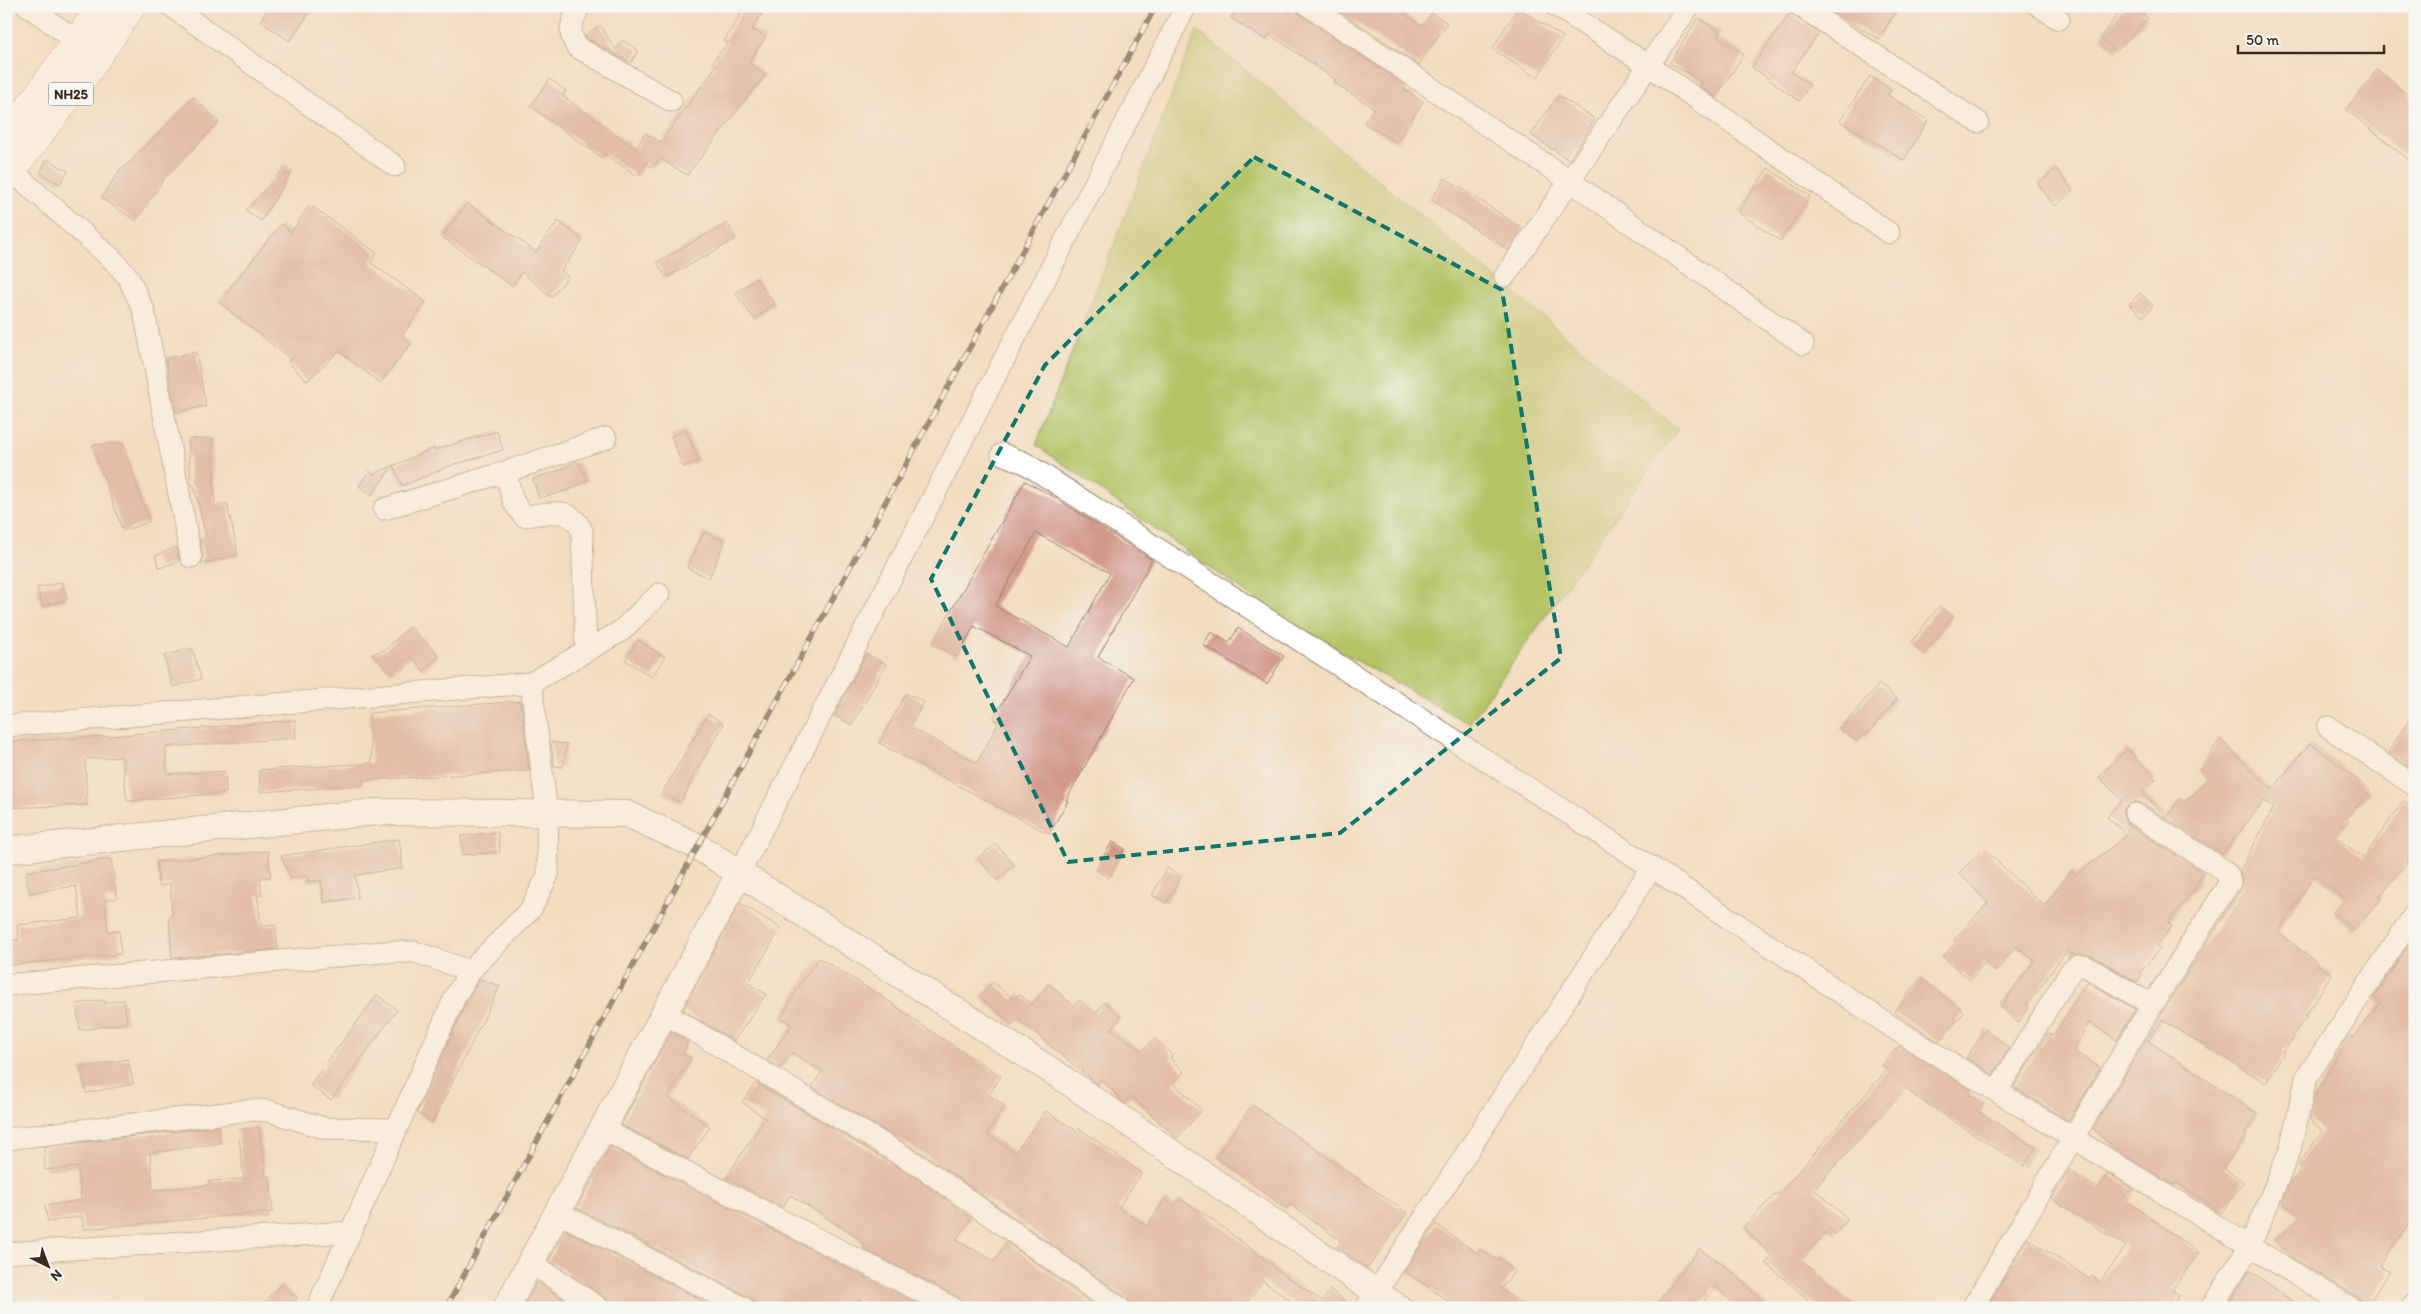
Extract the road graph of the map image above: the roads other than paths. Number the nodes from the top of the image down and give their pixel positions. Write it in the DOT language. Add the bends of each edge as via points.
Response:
graph roads {
  1 [pos="28,6"];
  2 [pos="102,6"];
  3 [pos="132,6"];
  4 [pos="171,6"];
  5 [pos="579,6"];
  6 [pos="1186,6"];
  7 [pos="1309,6"];
  8 [pos="1556,6"];
  9 [pos="1689,6"];
  10 [pos="1800,6"];
  11 [pos="2039,6"];
  12 [pos="2059,19"];
  13 [pos="78,42"];
  14 [pos="1648,65"];
  15 [pos="671,101"];
  16 [pos="1978,122"];
  17 [pos="6,139"];
  18 [pos="395,166"];
  19 [pos="9,174"];
  20 [pos="1570,181"];
  21 [pos="1889,233"];
  22 [pos="1505,276"];
  23 [pos="1803,344"];
  24 [pos="606,438"];
  25 [pos="1002,454"];
  26 [pos="505,472"];
  27 [pos="384,509"];
  28 [pos="191,557"];
  29 [pos="659,594"];
  30 [pos="586,651"];
  31 [pos="531,682"];
  32 [pos="6,726"];
  33 [pos="2328,727"];
  34 [pos="2415,786"];
  35 [pos="547,813"];
  36 [pos="2135,814"];
  37 [pos="6,850"];
  38 [pos="1652,867"];
  39 [pos="739,874"];
  40 [pos="2415,913"];
  41 [pos="470,971"];
  42 [pos="6,985"];
  43 [pos="2152,1005"];
  44 [pos="664,1013"];
  45 [pos="1997,1091"];
  46 [pos="395,1129"];
  47 [pos="602,1129"];
  48 [pos="6,1138"];
  49 [pos="2074,1139"];
  50 [pos="557,1212"];
  51 [pos="349,1232"];
  52 [pos="2250,1246"];
  53 [pos="6,1253"];
  54 [pos="530,1262"];
  55 [pos="1370,1299"];
  56 [pos="317,1308"];
  57 [pos="506,1308"];
  58 [pos="599,1308"];
  59 [pos="744,1308"];
  60 [pos="953,1308"];
  61 [pos="1120,1308"];
  62 [pos="1399,1308"];
  63 [pos="1972,1308"];
  64 [pos="2211,1308"];
  65 [pos="2351,1308"];
  1 -- 13 [label="street"];
  2 -- 13 [label="main road, NH25"];
  3 -- 19 [label="main road, NH25" via="83,78"];
  4 -- 18 [label="street"];
  5 -- 15 [label="street" via="570,30 577,47"];
  6 -- 39 [label="street"];
  7 -- 20 [label="street"];
  8 -- 14 [label="street"];
  9 -- 14 [label="street"];
  10 -- 16 [label="street"];
  11 -- 12 [label="street"];
  13 -- 17 [label="main road, NH25"];
  14 -- 20 [label="street"];
  14 -- 21 [label="street"];
  19 -- 28 [label="street" via="128,276 144,311"];
  20 -- 22 [label="street"];
  20 -- 23 [label="street"];
  24 -- 26 [label="street"];
  25 -- 38 [label="street" via="1025,463"];
  26 -- 27 [label="street"];
  26 -- 30 [label="street" via="514,503 524,516 566,512 574,517 582,531"];
  29 -- 30 [label="street" via="620,631"];
  30 -- 31 [label="street"];
  31 -- 32 [label="street"];
  31 -- 35 [label="street"];
  33 -- 34 [label="street"];
  35 -- 37 [label="street" via="376,812"];
  35 -- 39 [label="street" via="627,814 697,846"];
  35 -- 41 [label="street" via="548,875 531,909"];
  36 -- 43 [label="street" via="2222,869 2230,882"];
  38 -- 45 [label="street" via="1898,1031"];
  38 -- 55 [label="street"];
  39 -- 44 [label="street"];
  39 -- 55 [label="street" via="1058,1075"];
  40 -- 52 [label="street" via="2306,1078 2290,1150"];
  41 -- 42 [label="street" via="415,952 383,952"];
  41 -- 46 [label="street" via="455,996"];
  43 -- 45 [label="street" via="2085,966 2078,966 2070,972"];
  43 -- 49 [label="street"];
  44 -- 47 [label="street"];
  44 -- 61 [label="street" via="923,1168"];
  45 -- 49 [label="street"];
  46 -- 48 [label="street" via="324,1128 269,1111 250,1110"];
  46 -- 51 [label="street"];
  47 -- 50 [label="street"];
  47 -- 60 [label="street"];
  49 -- 52 [label="street"];
  49 -- 63 [label="street"];
  50 -- 54 [label="street"];
  50 -- 59 [label="street"];
  51 -- 53 [label="street"];
  51 -- 56 [label="street"];
  52 -- 64 [label="street"];
  52 -- 65 [label="street"];
  54 -- 57 [label="street"];
  54 -- 58 [label="street"];
  55 -- 62 [label="street"];
}
